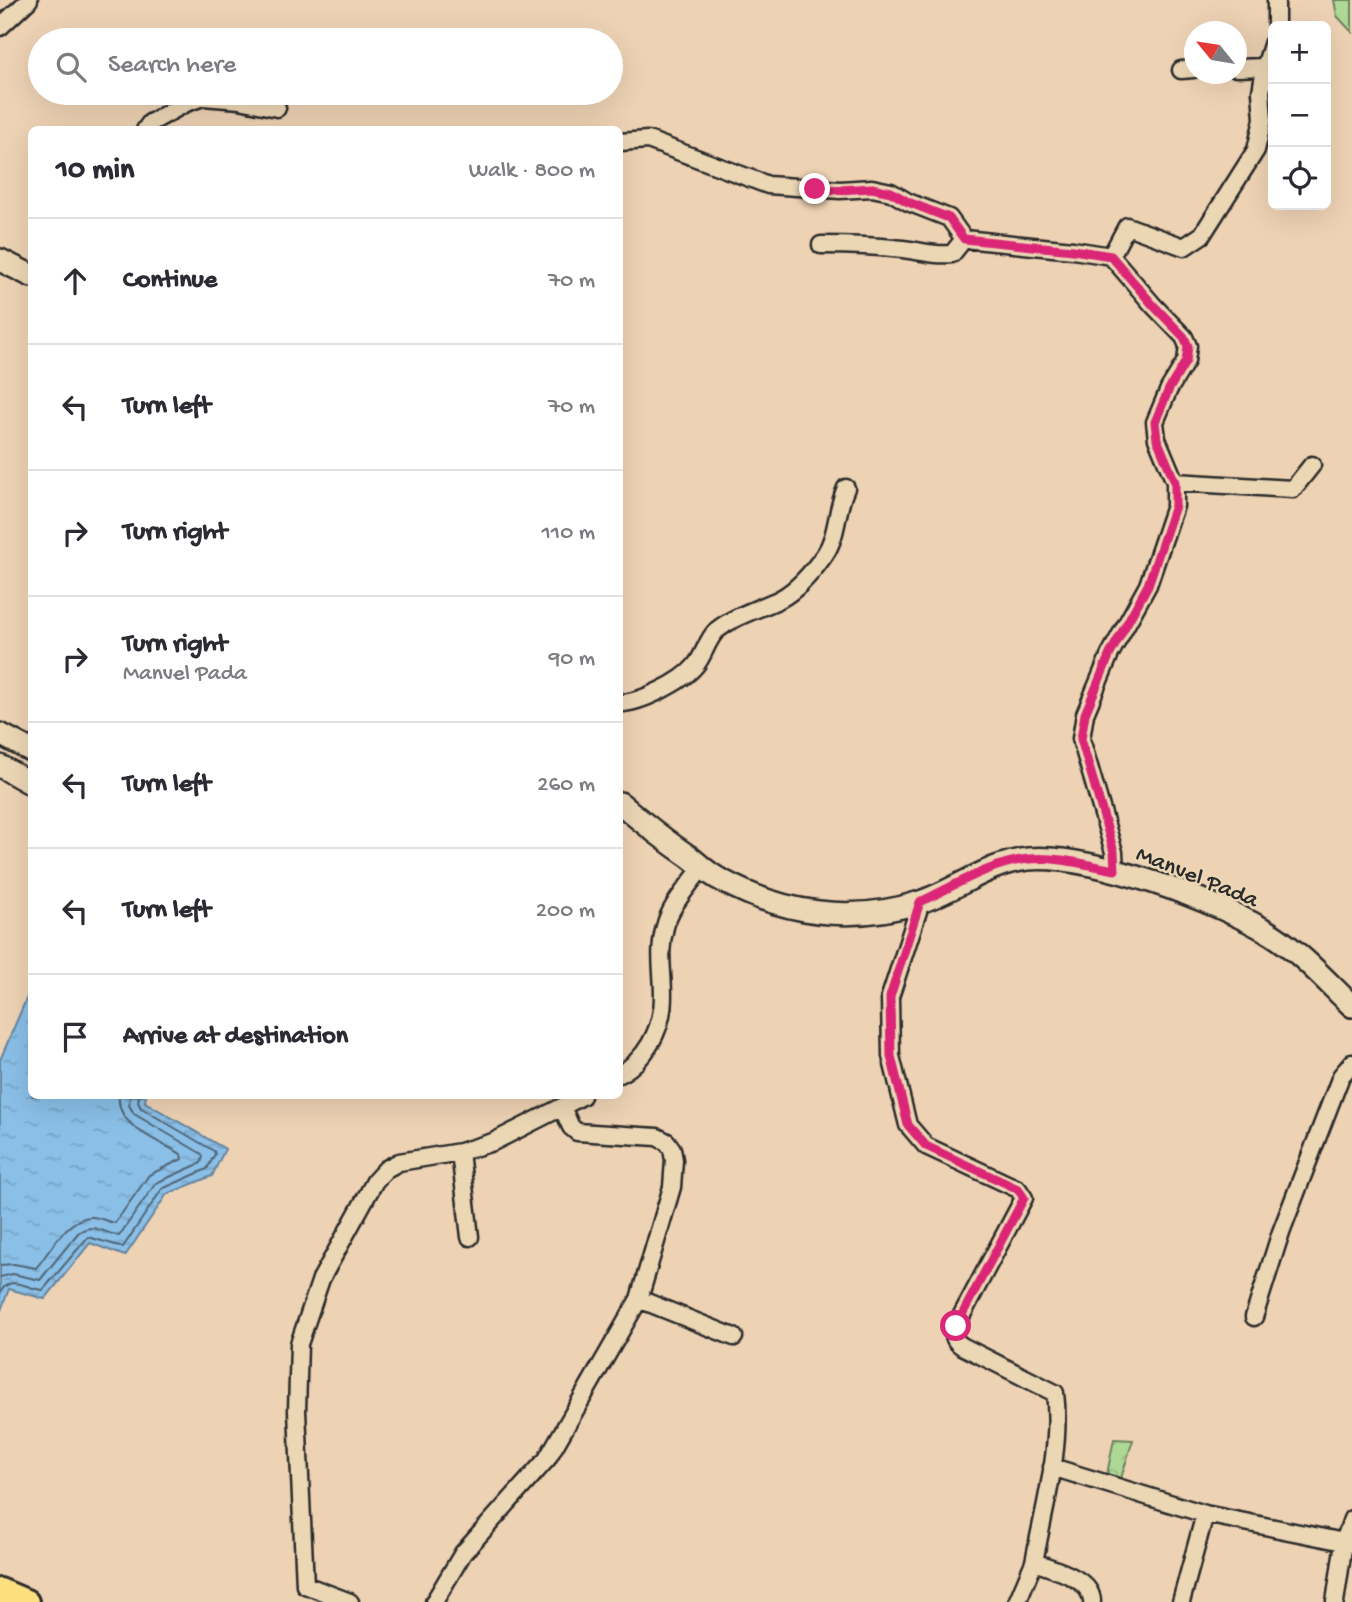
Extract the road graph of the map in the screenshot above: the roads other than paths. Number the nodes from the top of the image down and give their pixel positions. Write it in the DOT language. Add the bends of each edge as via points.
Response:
graph roads {
  1 [pos="29,0"];
  2 [pos="1276,0"];
  3 [pos="1276,21"];
  4 [pos="0,27"];
  5 [pos="1268,58"];
  6 [pos="1265,67"];
  7 [pos="1247,68"];
  8 [pos="182,105"];
  9 [pos="263,105"];
  10 [pos="277,108"];
  11 [pos="148,126"];
  12 [pos="623,142"];
  13 [pos="964,239"];
  14 [pos="821,245"];
  15 [pos="1111,256"];
  16 [pos="0,260"];
  17 [pos="28,274"];
  18 [pos="1312,465"];
  19 [pos="1175,482"];
  20 [pos="846,488"];
  21 [pos="623,703"];
  22 [pos="0,734"];
  23 [pos="28,749"];
  24 [pos="0,766"];
  25 [pos="28,782"];
  26 [pos="623,805"];
  27 [pos="702,867"];
  28 [pos="1115,870"];
  29 [pos="920,902"];
  30 [pos="1352,1006"];
  31 [pos="1352,1063"];
  32 [pos="623,1072"];
  33 [pos="577,1099"];
  34 [pos="562,1107"];
  35 [pos="460,1152"];
  36 [pos="470,1237"];
  37 [pos="639,1299"];
  38 [pos="1254,1317"];
  39 [pos="734,1337"];
  40 [pos="1052,1467"];
  41 [pos="1205,1514"];
  42 [pos="1352,1520"];
  43 [pos="1344,1542"];
  44 [pos="1034,1562"];
  45 [pos="0,1591"];
  46 [pos="26,1602"];
  47 [pos="350,1602"];
  48 [pos="434,1602"];
  49 [pos="1017,1602"];
  50 [pos="1093,1602"];
  51 [pos="1181,1602"];
  52 [pos="1335,1602"];
  1 -- 4 [label="street"];
  2 -- 3 [label="street"];
  5 -- 6 [label="street"];
  6 -- 7 [label="street"];
  6 -- 15 [label="street" via="1263,119 1256,150 1202,235 1184,247 1127,226"];
  8 -- 11 [label="street"];
  9 -- 10 [label="street"];
  12 -- 13 [label="street" via="648,140 768,185 891,192 949,218"];
  13 -- 14 [label="street" via="952,254 934,256 873,246"];
  13 -- 15 [label="street"];
  15 -- 19 [label="street" via="1188,346 1186,361 1155,422"];
  16 -- 17 [label="main road"];
  18 -- 19 [label="street" via="1293,489"];
  19 -- 28 [label="street" via="1175,506 1148,585 1110,654 1082,725 1081,739 1114,852"];
  20 -- 21 [label="street" via="831,542 791,592 717,630 687,675 638,701"];
  22 -- 23 [label="main road"];
  24 -- 25 [label="main road"];
  26 -- 27 [label="main road, Manvel Pada"];
  27 -- 29 [label="main road, Manvel Pada" via="719,880 793,910 858,915"];
  27 -- 32 [label="street" via="665,925 664,1008 658,1029 646,1051"];
  28 -- 29 [label="main road, Manvel Pada" via="1054,859 1011,862"];
  28 -- 30 [label="main road, Manvel Pada" via="1187,895 1275,936"];
  29 -- 40 [label="street" via="890,997 891,1056 908,1125 926,1146 1018,1189 1024,1198 953,1335 962,1346 1055,1394 1058,1410"];
  31 -- 38 [label="street" via="1341,1076"];
  33 -- 34 [label="street"];
  34 -- 35 [label="street" via="494,1142"];
  34 -- 37 [label="street" via="577,1132 657,1137 672,1149 672,1187"];
  35 -- 36 [label="street"];
  35 -- 47 [label="street" via="399,1162 375,1181 321,1279 299,1344 296,1411 305,1585"];
  37 -- 39 [label="street"];
  37 -- 48 [label="street" via="547,1459 463,1553"];
  40 -- 41 [label="street"];
  40 -- 44 [label="street"];
  41 -- 43 [label="street"];
  41 -- 51 [label="street"];
  42 -- 43 [label="street"];
  43 -- 52 [label="street"];
  44 -- 49 [label="street"];
  44 -- 50 [label="street" via="1080,1581"];
  45 -- 46 [label="main road"];
}
